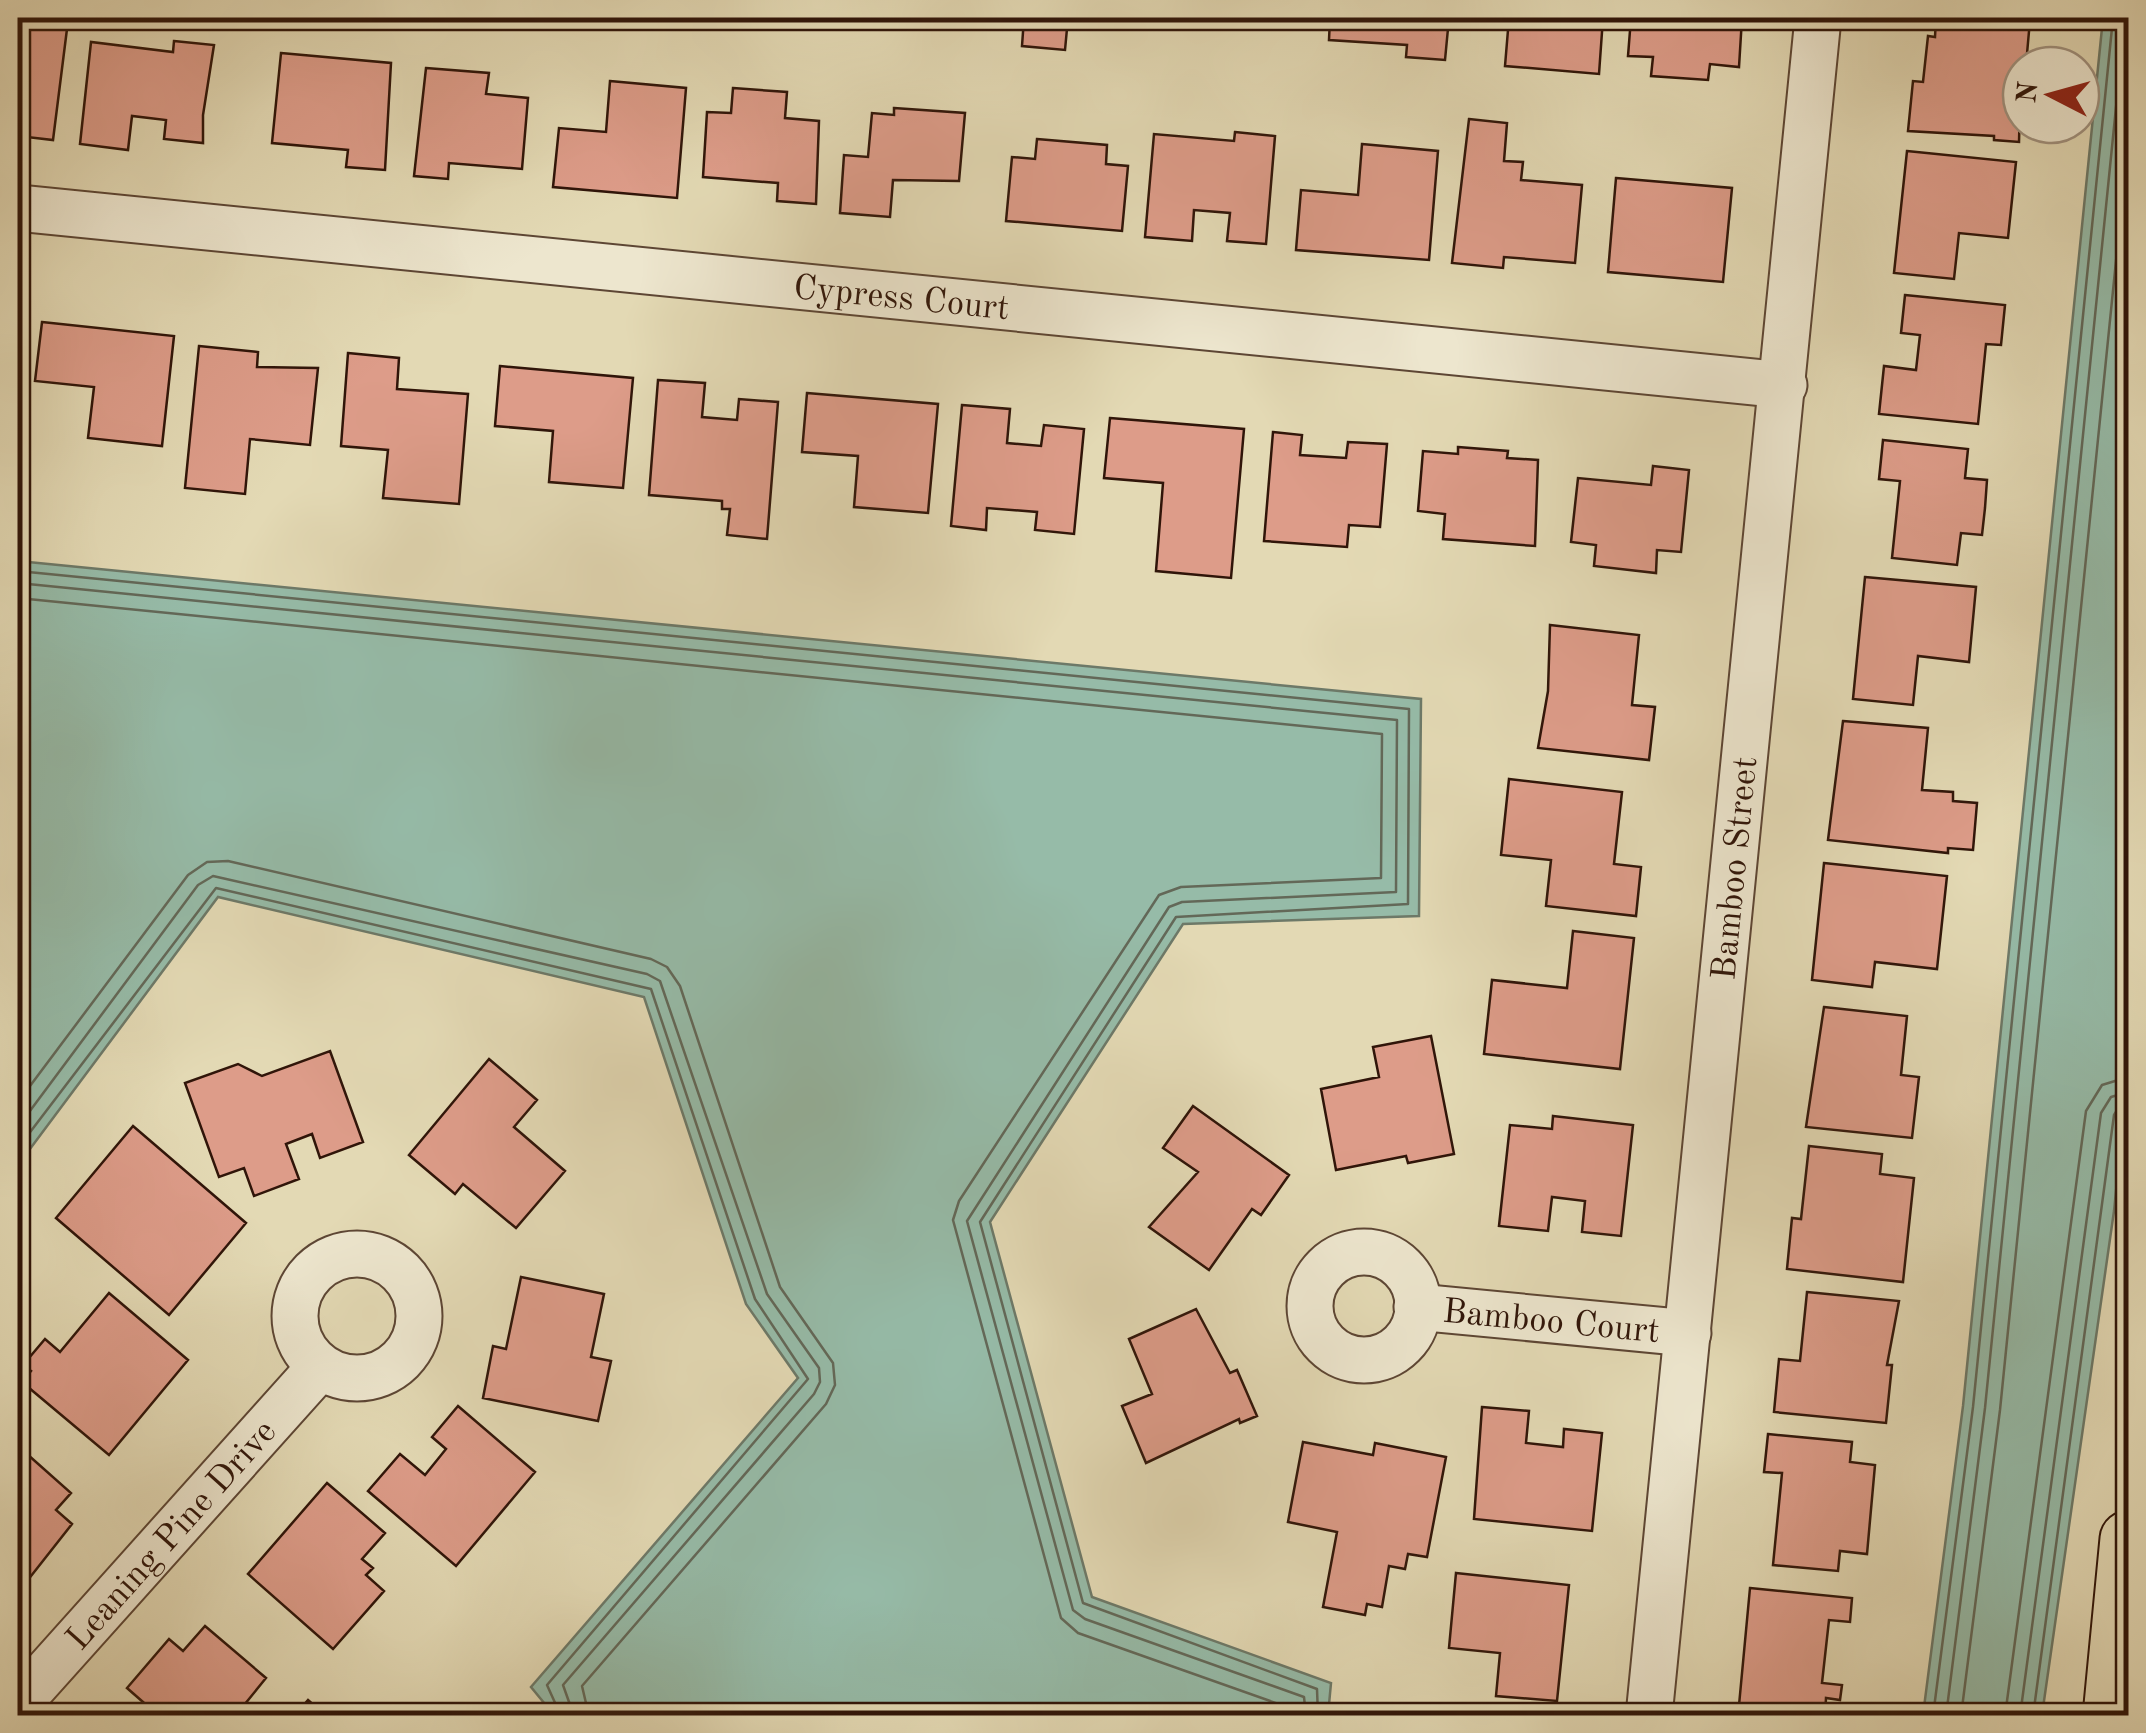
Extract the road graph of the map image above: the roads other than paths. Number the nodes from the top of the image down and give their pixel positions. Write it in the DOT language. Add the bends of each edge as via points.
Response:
graph roads {
  1 [pos="1818,18"];
  2 [pos="18,208"];
  3 [pos="1784,385"];
  4 [pos="1418,1308"];
  5 [pos="1688,1333"];
  6 [pos="320,1366"];
  7 [pos="2128,1539"];
  8 [pos="18,1705"];
  9 [pos="28,1716"];
  10 [pos="1650,1716"];
  11 [pos="2110,1716"];
  1 -- 3 [label="street, Bamboo Street"];
  2 -- 3 [label="street, Cypress Court"];
  3 -- 5 [label="street, Bamboo Street"];
  4 -- 5 [label="street, Bamboo Court"];
  5 -- 10 [label="street, Bamboo Street"];
  6 -- 8 [label="street, Leaning Pine Drive"];
  7 -- 11 [label="highway"];
  8 -- 9 [label="street, Leaning Pine Drive"];
}
